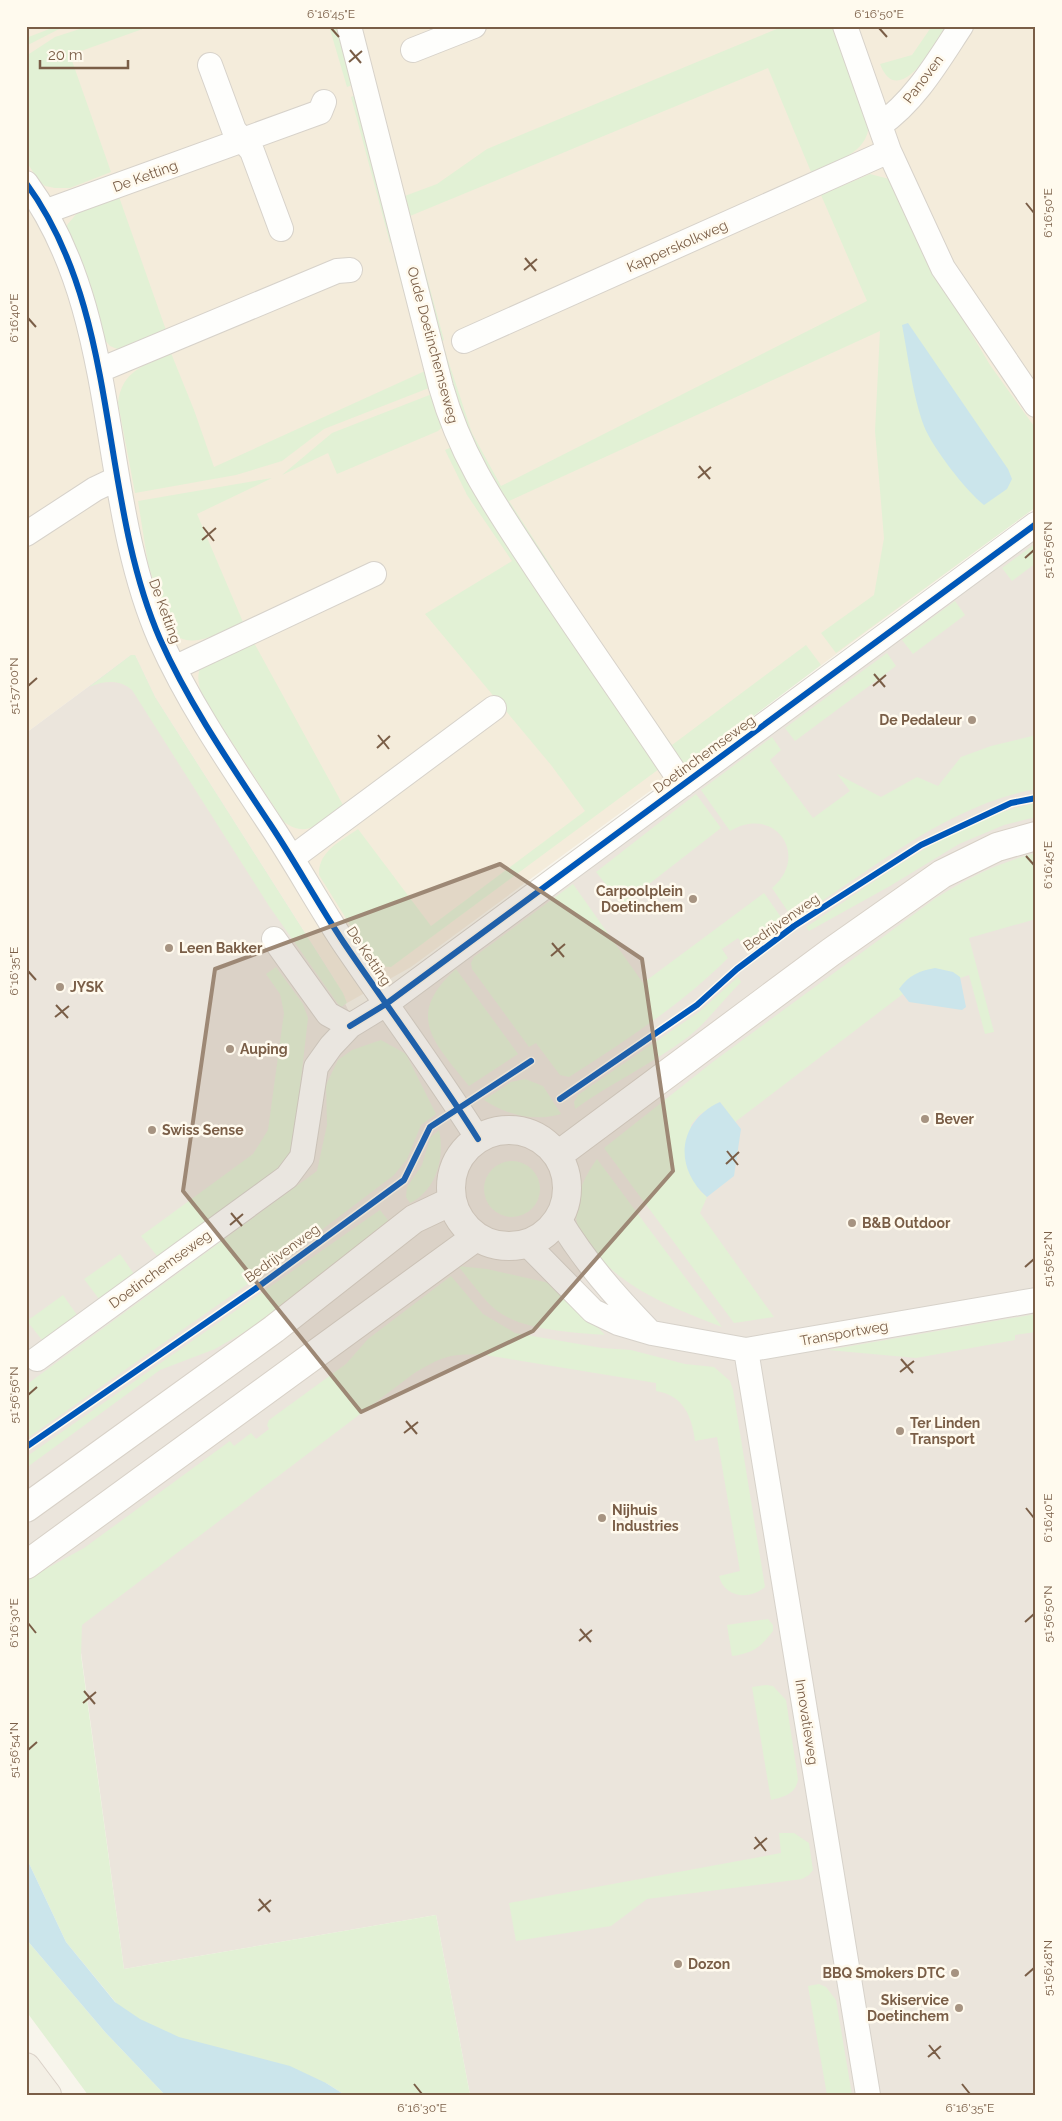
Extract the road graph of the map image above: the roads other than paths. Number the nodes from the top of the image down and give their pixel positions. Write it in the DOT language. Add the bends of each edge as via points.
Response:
graph roads {
  1 [pos="349,26"];
  2 [pos="474,26"];
  3 [pos="845,26"];
  4 [pos="961,26"];
  5 [pos="413,50"];
  6 [pos="210,65"];
  7 [pos="324,102"];
  8 [pos="880,125"];
  9 [pos="243,141"];
  10 [pos="889,151"];
  11 [pos="26,183"];
  12 [pos="46,211"];
  13 [pos="281,229"];
  14 [pos="350,270"];
  15 [pos="464,341"];
  16 [pos="100,370"];
  17 [pos="1036,405"];
  18 [pos="116,479"];
  19 [pos="1036,524"];
  20 [pos="26,534"];
  21 [pos="374,574"];
  22 [pos="174,668"];
  23 [pos="494,708"];
  24 [pos="683,784"];
  25 [pos="1036,836"];
  26 [pos="292,858"];
  27 [pos="274,939"];
  28 [pos="309,988"];
  29 [pos="386,1004"];
  30 [pos="350,1026"];
  31 [pos="316,1067"];
  32 [pos="478,1139"];
  33 [pos="558,1155"];
  34 [pos="452,1201"];
  35 [pos="559,1219"];
  36 [pos="476,1237"];
  37 [pos="527,1244"];
  38 [pos="1036,1300"];
  39 [pos="652,1333"];
  40 [pos="746,1350"];
  41 [pos="37,1359"];
  42 [pos="26,1508"];
  43 [pos="26,1564"];
  44 [pos="26,2067"];
  45 [pos="47,2095"];
  46 [pos="868,2095"];
  1 -- 24 [label="street, Oude Doetinchemseweg" via="441,387 468,460 487,494"];
  2 -- 5 [label="street"];
  3 -- 8 [label="street"];
  4 -- 8 [label="street, Panoven" via="912,97"];
  6 -- 9 [label="street" via="234,130"];
  7 -- 9 [label="street, De Ketting" via="320,112"];
  8 -- 10 [label="street"];
  9 -- 12 [label="street, De Ketting"];
  9 -- 13 [label="street" via="252,151"];
  10 -- 15 [label="street, Kapperskolkweg"];
  10 -- 17 [label="street" via="943,268"];
  11 -- 12 [label="street, De Ketting"];
  12 -- 16 [label="street, De Ketting" via="70,262"];
  14 -- 16 [label="street" via="337,271"];
  16 -- 18 [label="street, De Ketting"];
  18 -- 20 [label="street"];
  18 -- 22 [label="street, De Ketting" via="145,602"];
  19 -- 24 [label="street, Doetinchemseweg"];
  21 -- 22 [label="street, De Ketting"];
  22 -- 26 [label="street, De Ketting" via="224,754"];
  23 -- 26 [label="street"];
  24 -- 29 [label="street, Doetinchemseweg"];
  25 -- 33 [label="main road" via="996,847 942,874 831,952"];
  26 -- 29 [label="street, De Ketting"];
  27 -- 28 [label="street, Doetinchemseweg"];
  28 -- 30 [label="street, Doetinchemseweg" via="328,1014"];
  28 -- 31 [label="street, Doetinchemseweg" via="318,1007 321,1030"];
  29 -- 30 [label="street, Doetinchemseweg"];
  29 -- 32 [label="street"];
  30 -- 31 [label="street, Doetinchemseweg"];
  31 -- 41 [label="street, Doetinchemseweg" via="302,1157 287,1177"];
  32 -- 33 [label="main road" via="499,1130 521,1131 542,1140"];
  32 -- 34 [label="main road" via="464,1151 455,1166 450,1183"];
  33 -- 35 [label="main road" via="568,1187 566,1204"];
  34 -- 36 [label="main road" via="457,1215"];
  34 -- 42 [label="main road" via="414,1219 267,1334"];
  35 -- 37 [label="main road" via="545,1234"];
  35 -- 39 [label="street" via="580,1253 618,1299"];
  36 -- 37 [label="main road" via="509,1247"];
  36 -- 43 [label="main road"];
  37 -- 39 [label="street, Transportweg" via="593,1311 618,1323"];
  38 -- 40 [label="street, Transportweg"];
  39 -- 40 [label="street, Transportweg"];
  40 -- 46 [label="street, Innovatieweg"];
  44 -- 45 [label="main road"];
}
